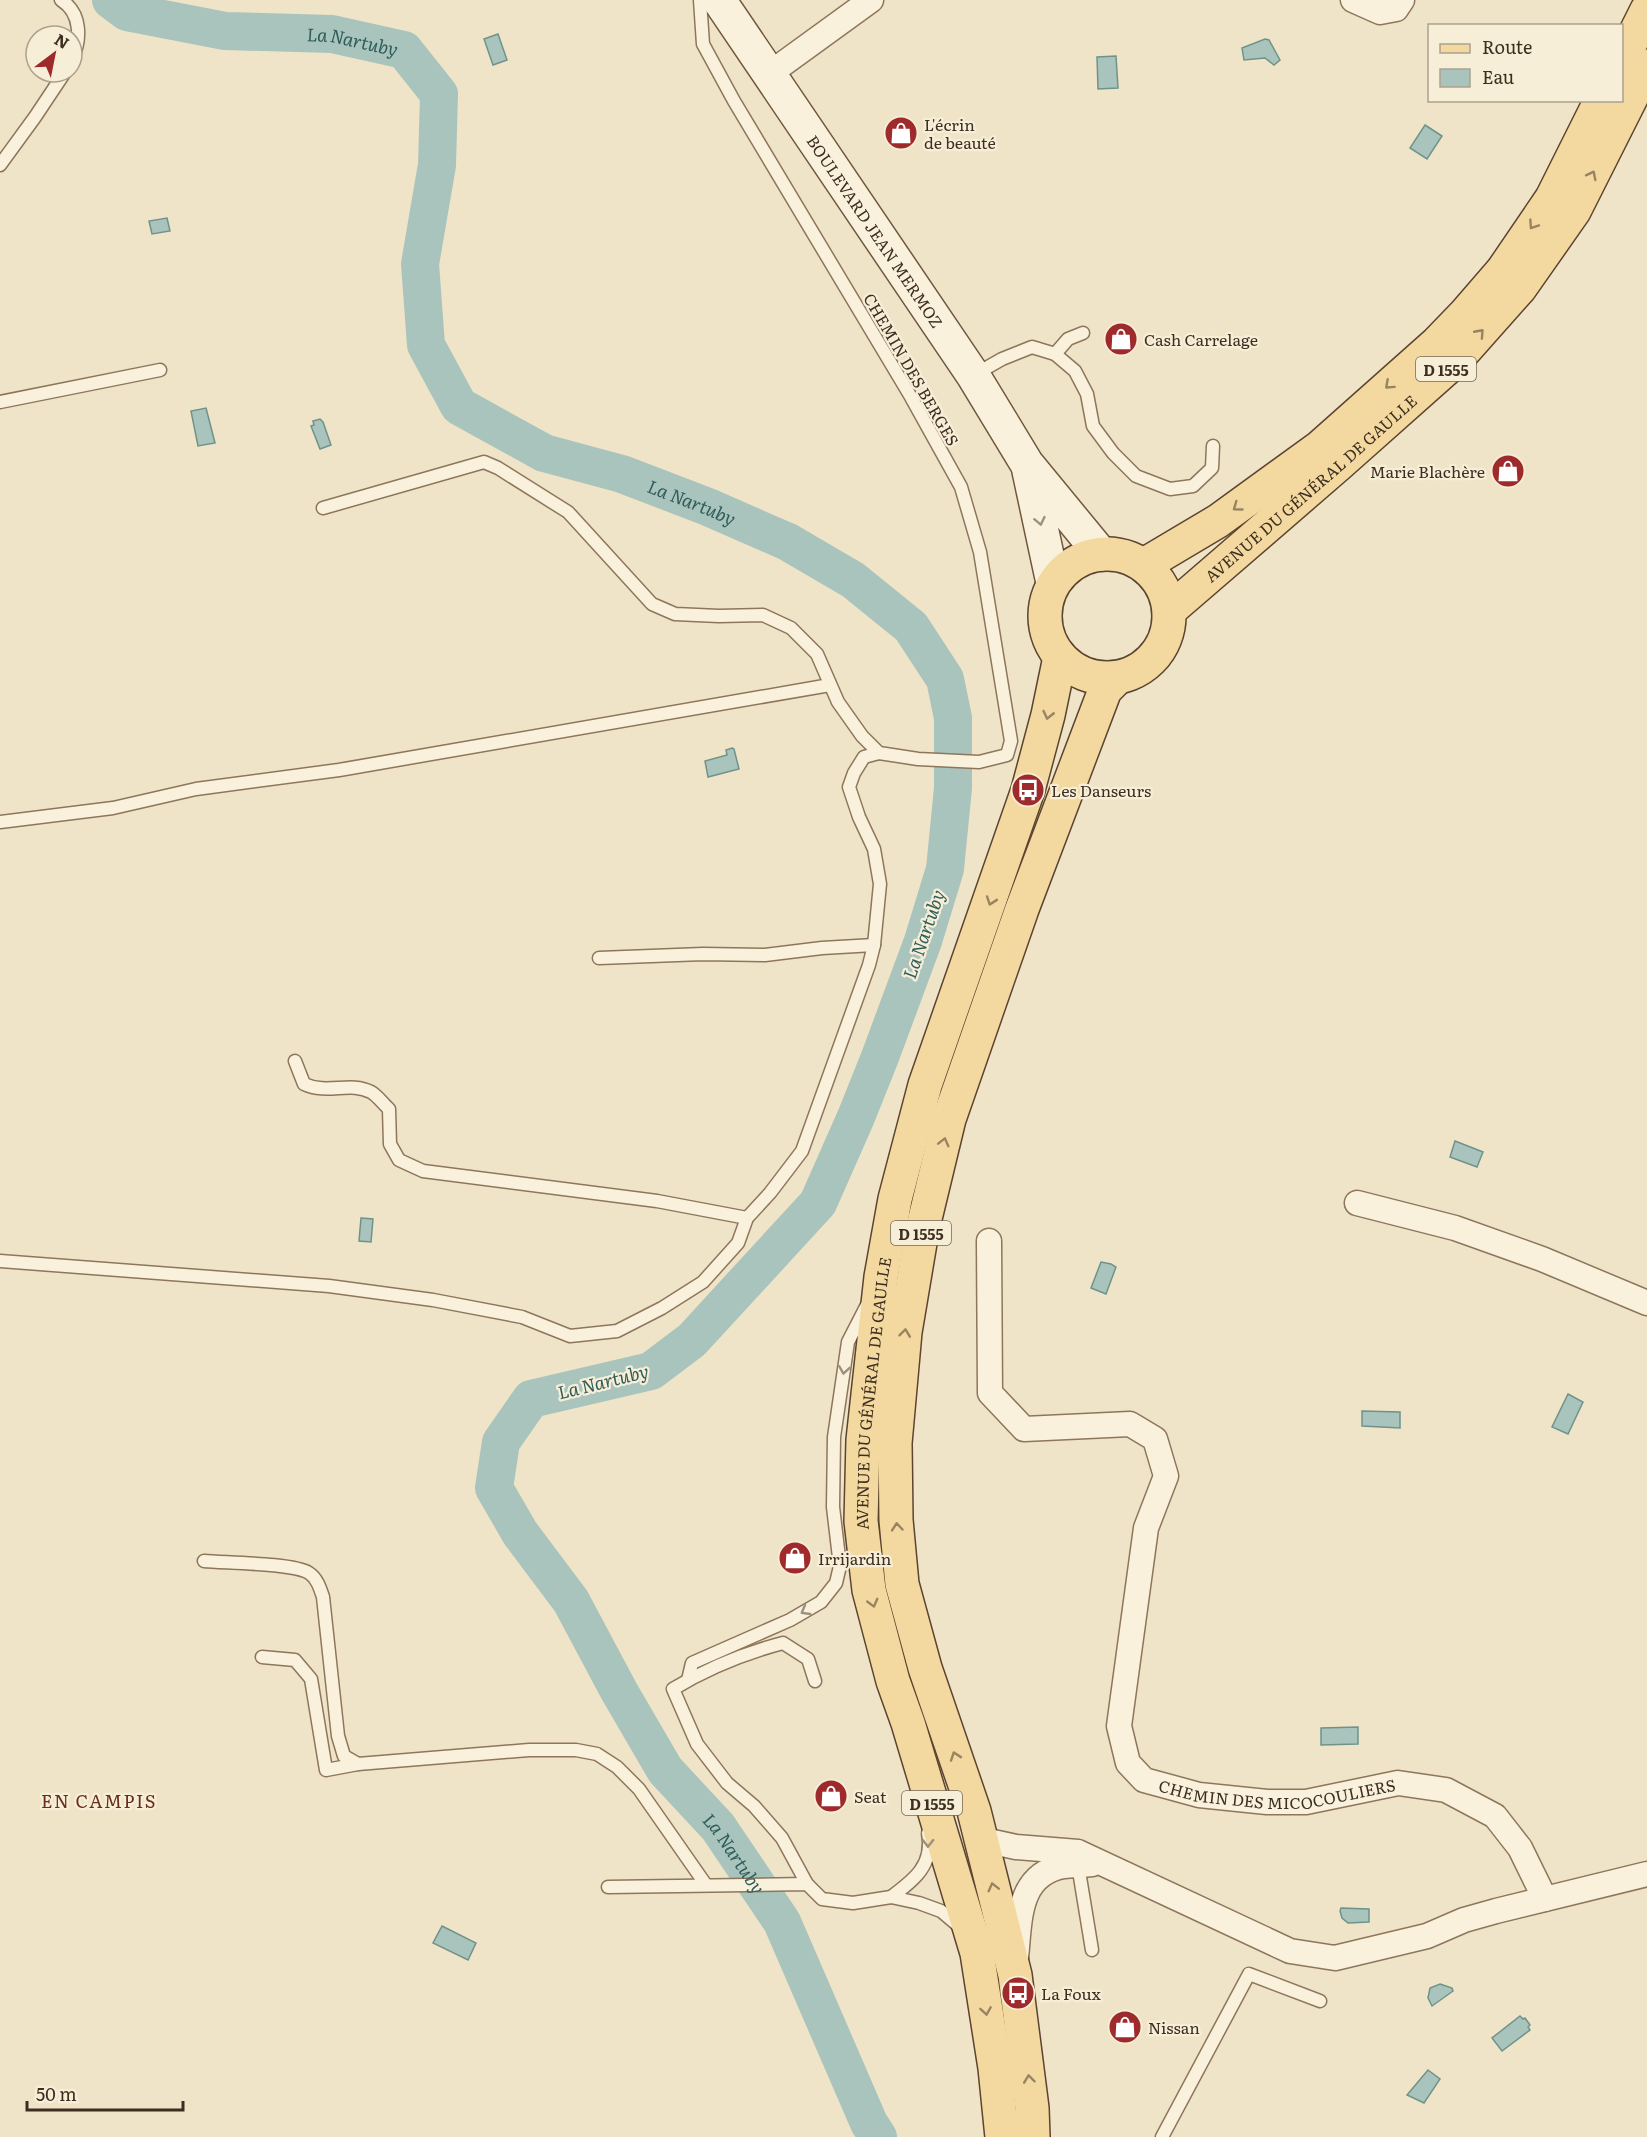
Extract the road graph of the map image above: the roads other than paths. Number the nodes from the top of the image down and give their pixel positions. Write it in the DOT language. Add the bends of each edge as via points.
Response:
graph roads {
  1 [pos="61,0"];
  2 [pos="700,0"];
  3 [pos="719,0"];
  4 [pos="1353,0"];
  5 [pos="1402,0"];
  6 [pos="868,1"];
  7 [pos="1647,10"];
  8 [pos="77,24"];
  9 [pos="1623,58"];
  10 [pos="1647,66"];
  11 [pos="769,74"];
  12 [pos="57,84"];
  13 [pos="1600,102"];
  14 [pos="0,165"];
  15 [pos="1083,333"];
  16 [pos="1055,354"];
  17 [pos="160,370"];
  18 [pos="973,375"];
  19 [pos="0,402"];
  20 [pos="1213,446"];
  21 [pos="1027,464"];
  22 [pos="323,508"];
  23 [pos="1101,554"];
  24 [pos="1144,566"];
  25 [pos="1053,583"];
  26 [pos="1170,610"];
  27 [pos="1060,657"];
  28 [pos="1117,678"];
  29 [pos="830,685"];
  30 [pos="879,753"];
  31 [pos="0,822"];
  32 [pos="874,945"];
  33 [pos="599,958"];
  34 [pos="295,1061"];
  35 [pos="1358,1203"];
  36 [pos="747,1218"];
  37 [pos="988,1241"];
  38 [pos="0,1261"];
  39 [pos="881,1277"];
  40 [pos="1647,1303"];
  41 [pos="204,1561"];
  42 [pos="262,1657"];
  43 [pos="687,1680"];
  44 [pos="815,1681"];
  45 [pos="908,1723"];
  46 [pos="358,1764"];
  47 [pos="981,1837"];
  48 [pos="1090,1864"];
  49 [pos="1647,1874"];
  50 [pos="807,1884"];
  51 [pos="706,1885"];
  52 [pos="608,1887"];
  53 [pos="891,1897"];
  54 [pos="1545,1899"];
  55 [pos="1092,1950"];
  56 [pos="977,1953"];
  57 [pos="1014,1975"];
  58 [pos="1320,2001"];
  59 [pos="1002,2137"];
  60 [pos="1033,2137"];
  61 [pos="1162,2137"];
  1 -- 8 [label="lane" via="67,3"];
  2 -- 30 [label="lane, CHEMIN DES BERGES" via="703,44 961,487 980,552 1011,741 1007,755 979,762"];
  3 -- 11 [label="main road, BOULEVARD JEAN MERMOZ"];
  4 -- 5 [label="street" via="1380,12 1396,9"];
  6 -- 11 [label="street"];
  7 -- 9 [label="main road"];
  26 -- 10 [label="main road, AVENUE DU GÉNÉRAL DE GAULLE / D 1555, one-way" via="1456,360 1520,288 1574,211"];
  11 -- 18 [label="main road, BOULEVARD JEAN MERMOZ"];
  12 -- 14 [label="lane"];
  13 -- 24 [label="main road, AVENUE DU GÉNÉRAL DE GAULLE / D 1555, one-way" via="1552,198 1503,270 1437,343 1320,447 1218,521"];
  15 -- 16 [label="lane" via="1068,339"];
  16 -- 18 [label="lane" via="1032,347"];
  16 -- 20 [label="lane" via="1075,371 1087,394 1094,426 1136,476 1170,489 1193,486 1212,468"];
  17 -- 19 [label="lane"];
  18 -- 21 [label="main road, BOULEVARD JEAN MERMOZ"];
  21 -- 23 [label="main road, BOULEVARD JEAN MERMOZ"];
  21 -- 25 [label="main road, BOULEVARD JEAN MERMOZ, one-way"];
  22 -- 29 [label="lane" via="484,462 568,512 652,604 675,614 763,615 791,628 817,654"];
  23 -- 24 [label="main road" via="1131,558"];
  23 -- 25 [label="main road" via="1082,558"];
  24 -- 26 [label="main road" via="1157,578"];
  25 -- 27 [label="main road" via="1045,621 1049,641"];
  26 -- 28 [label="main road" via="1169,628 1157,654 1135,672"];
  27 -- 28 [label="main road" via="1076,671 1096,678"];
  27 -- 39 [label="main road, AVENUE DU GÉNÉRAL DE GAULLE / D 1555, one-way" via="1028,789 925,1085"];
  47 -- 28 [label="main road, AVENUE DU GÉNÉRAL DE GAULLE / D 1555, one-way" via="925,1668 902,1584 895,1443 905,1332 922,1230 949,1119 1063,797 1105,690"];
  29 -- 30 [label="lane" via="862,736"];
  29 -- 31 [label="lane" via="339,770 196,789 113,808"];
  30 -- 32 [label="lane" via="864,757 849,787 874,849 880,884"];
  32 -- 33 [label="lane" via="765,955"];
  32 -- 36 [label="lane" via="802,1151"];
  34 -- 36 [label="lane" via="304,1084 316,1089 360,1088 373,1093 389,1109 390,1144 399,1160 423,1172 657,1201"];
  35 -- 40 [label="street" via="1455,1228 1542,1258"];
  36 -- 38 [label="lane" via="738,1243 703,1282 617,1331 570,1336 522,1317 329,1286"];
  37 -- 54 [label="street, CHEMIN DES MICOCOULIERS" via="990,1393 1024,1429 1130,1424 1155,1439 1167,1476 1146,1528 1119,1726 1128,1763 1144,1780 1199,1795 1267,1802 1306,1802 1398,1783 1446,1790 1495,1816 1520,1848"];
  39 -- 43 [label="lane, one-way" via="848,1342 834,1437 832,1507 840,1566 836,1583 820,1602 790,1620 692,1663"];
  39 -- 45 [label="main road, AVENUE DU GÉNÉRAL DE GAULLE / D 1555, one-way" via="863,1440 861,1521 869,1590"];
  41 -- 46 [label="lane" via="291,1568 309,1573 319,1584 338,1736 344,1756"];
  42 -- 46 [label="lane" via="295,1660 311,1680 327,1770"];
  43 -- 44 [label="lane" via="783,1643 808,1659"];
  43 -- 50 [label="lane" via="673,1689 697,1744 727,1783 782,1838"];
  45 -- 53 [label="lane, one-way" via="930,1844 924,1868"];
  45 -- 56 [label="main road, AVENUE DU GÉNÉRAL DE GAULLE / D 1555"];
  46 -- 51 [label="lane" via="529,1750 597,1754 639,1789"];
  47 -- 48 [label="street" via="1016,1847 1078,1852"];
  57 -- 47 [label="main road, AVENUE DU GÉNÉRAL DE GAULLE / D 1555, one-way"];
  48 -- 54 [label="street" via="1290,1951 1335,1958 1427,1936 1464,1920"];
  48 -- 55 [label="lane"];
  48 -- 57 [label="street" via="1062,1866 1034,1882 1021,1907"];
  49 -- 54 [label="street"];
  50 -- 51 [label="lane"];
  50 -- 53 [label="lane" via="822,1899 853,1903"];
  51 -- 52 [label="lane"];
  53 -- 56 [label="lane" via="941,1911 960,1927"];
  56 -- 59 [label="main road, AVENUE DU GÉNÉRAL DE GAULLE / D 1555, one-way"];
  60 -- 57 [label="main road, AVENUE DU GÉNÉRAL DE GAULLE / D 1555, one-way"];
  58 -- 61 [label="lane" via="1249,1974"];
}
